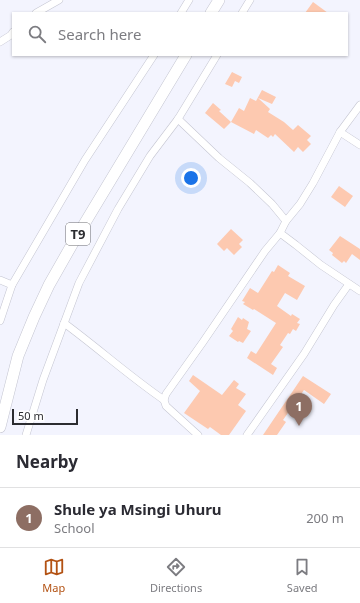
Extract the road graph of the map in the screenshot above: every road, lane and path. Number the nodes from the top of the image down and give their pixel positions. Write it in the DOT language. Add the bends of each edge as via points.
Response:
graph roads {
  1 [pos="59,0"];
  2 [pos="189,0"];
  3 [pos="250,0"];
  4 [pos="38,12"];
  5 [pos="182,12"];
  6 [pos="243,12"];
  7 [pos="12,34"];
  8 [pos="0,42"];
  9 [pos="153,56"];
  10 [pos="185,56"];
  11 [pos="216,56"];
  12 [pos="360,105"];
  13 [pos="178,119"];
  14 [pos="340,132"];
  15 [pos="360,145"];
  16 [pos="286,221"];
  17 [pos="280,233"];
  18 [pos="0,280"];
  19 [pos="349,284"];
  20 [pos="12,285"];
  21 [pos="360,291"];
  22 [pos="0,321"];
  23 [pos="64,323"];
  24 [pos="164,400"];
  25 [pos="0,427"];
  26 [pos="26,435"];
  27 [pos="197,435"];
  28 [pos="247,435"];
  1 -- 4 [label="street"];
  2 -- 5 [label="street"];
  3 -- 6 [label="street"];
  7 -- 8 [label="street"];
  9 -- 20 [label="street" via="86,160"];
  10 -- 25 [label="highway, T9" via="49,285 18,356"];
  11 -- 13 [label="street"];
  12 -- 14 [label="street"];
  13 -- 16 [label="street" via="250,183"];
  13 -- 23 [label="street" via="150,156 118,209 79,283"];
  14 -- 15 [label="street"];
  14 -- 16 [label="street" via="313,183"];
  16 -- 17 [label="street"];
  17 -- 19 [label="street"];
  17 -- 24 [label="street" via="265,250 171,386"];
  18 -- 20 [label="street"];
  19 -- 21 [label="street"];
  19 -- 28 [label="street"];
  20 -- 22 [label="street"];
  23 -- 24 [label="street"];
  23 -- 26 [label="street"];
  24 -- 27 [label="street" via="166,406"];
}
